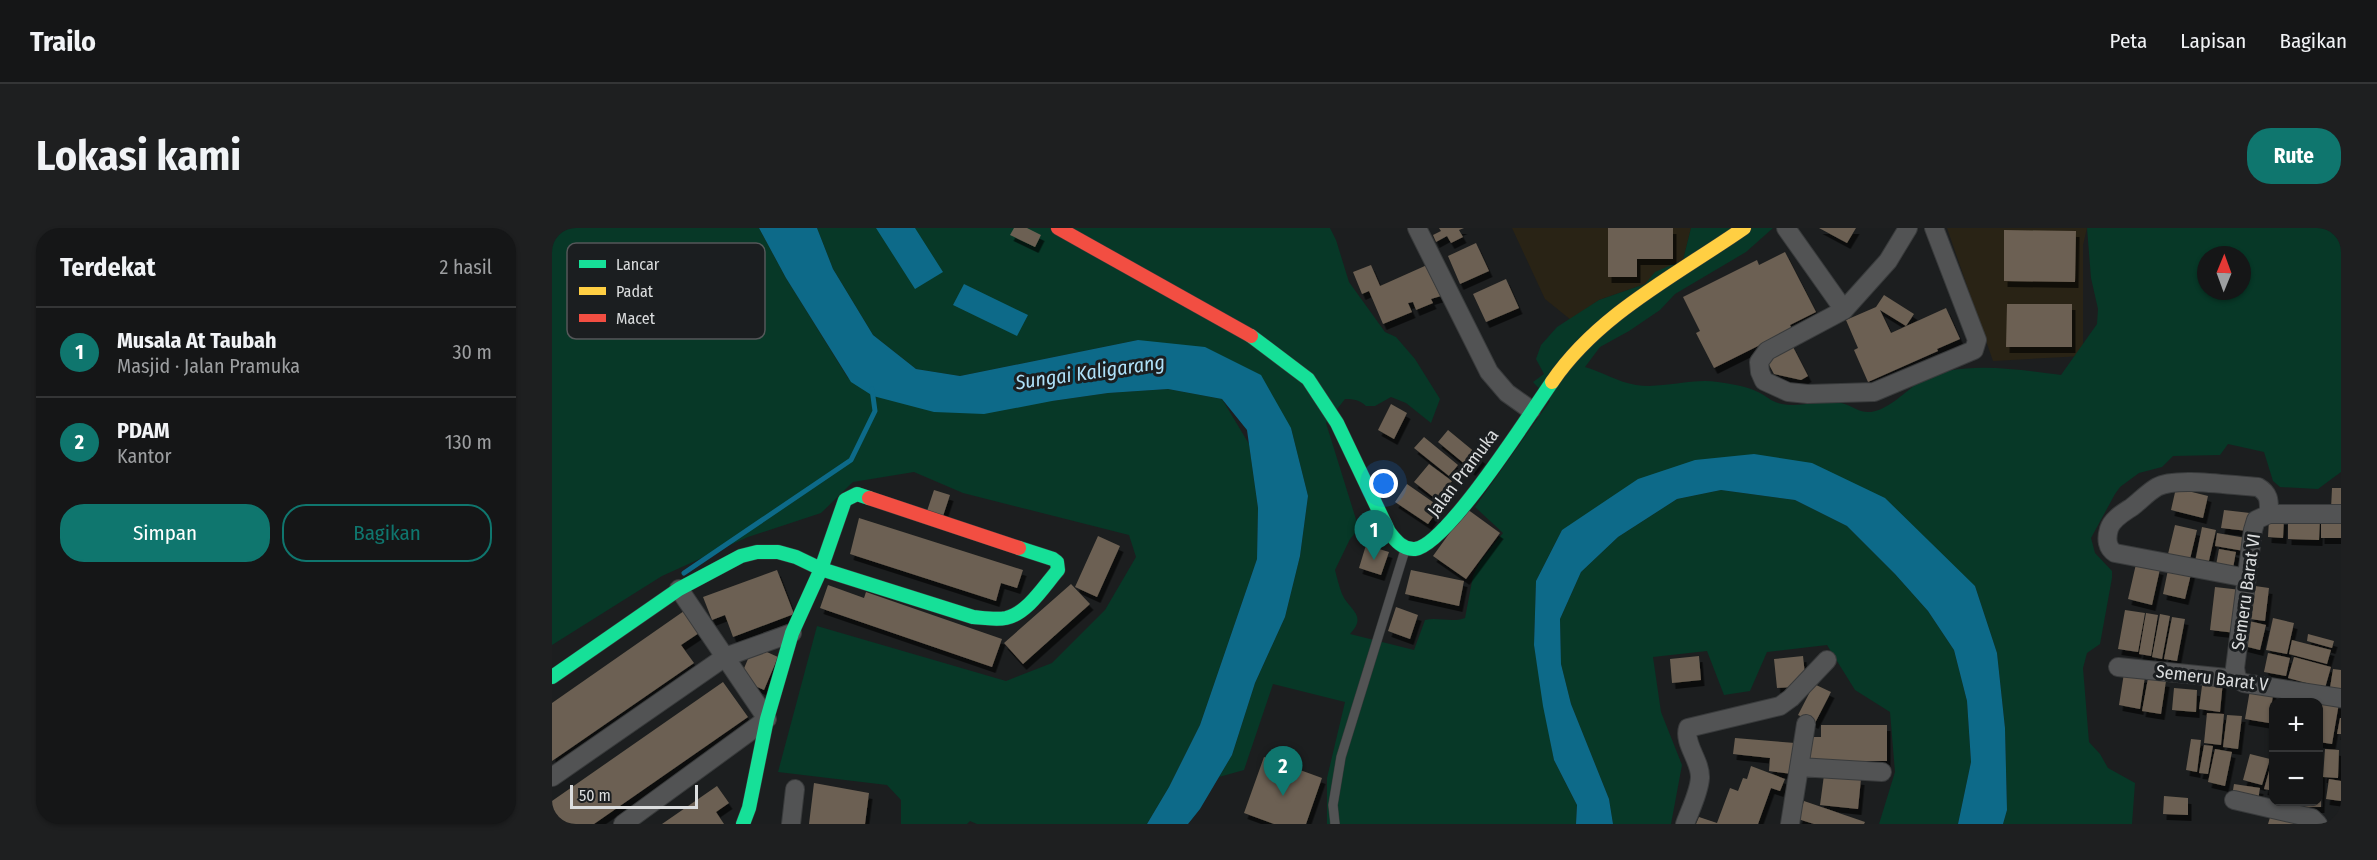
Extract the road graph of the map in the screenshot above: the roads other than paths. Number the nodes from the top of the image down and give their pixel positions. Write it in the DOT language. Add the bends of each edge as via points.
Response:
graph roads {
  1 [pos="1059,228"];
  2 [pos="1418,228"];
  3 [pos="1743,228"];
  4 [pos="1786,228"];
  5 [pos="1908,228"];
  6 [pos="1934,228"];
  7 [pos="1844,310"];
  8 [pos="1531,410"];
  9 [pos="2269,514"];
  10 [pos="2341,514"];
  11 [pos="1406,547"];
  12 [pos="821,569"];
  13 [pos="2247,578"];
  14 [pos="679,589"];
  15 [pos="792,633"];
  16 [pos="725,657"];
  17 [pos="1827,660"];
  18 [pos="2118,667"];
  19 [pos="552,677"];
  20 [pos="2237,679"];
  21 [pos="2341,698"];
  22 [pos="767,719"];
  23 [pos="1806,724"];
  24 [pos="1799,767"];
  25 [pos="1882,772"];
  26 [pos="552,777"];
  27 [pos="795,789"];
  28 [pos="2234,800"];
  29 [pos="623,824"];
  30 [pos="743,824"];
  31 [pos="791,824"];
  32 [pos="1335,824"];
  33 [pos="1685,824"];
  34 [pos="1790,824"];
  35 [pos="2318,824"];
  1 -- 11 [label="street" via="1244,331 1308,380 1337,423 1389,532"];
  2 -- 8 [label="street" via="1490,372 1507,393"];
  3 -- 8 [label="street, Jalan Pramuka" via="1618,313 1572,353"];
  4 -- 7 [label="street"];
  5 -- 7 [label="street" via="1888,261"];
  6 -- 7 [label="street" via="1977,340 1974,350 1874,392 1808,394 1788,392 1764,381 1759,362 1767,351"];
  8 -- 11 [label="street, Jalan Pramuka" via="1446,527 1421,547"];
  9 -- 10 [label="street, Semeru Barat VI"];
  9 -- 13 [label="street, Semeru Barat VI" via="2256,520"];
  9 -- 13 [label="street" via="2269,497 2258,487 2173,483 2158,486 2109,528 2107,541 2115,554"];
  11 -- 32 [label="lane" via="1341,757 1333,805"];
  12 -- 12 [label="street" via="845,500 857,494 1053,559 1059,566 1019,613 1005,619 973,616"];
  12 -- 14 [label="street" via="778,552 757,552 741,556"];
  12 -- 15 [label="street"];
  13 -- 20 [label="street, Semeru Barat VI" via="2235,668"];
  14 -- 16 [label="street"];
  14 -- 19 [label="street"];
  15 -- 16 [label="street"];
  15 -- 22 [label="street"];
  16 -- 22 [label="street"];
  16 -- 26 [label="street"];
  17 -- 33 [label="street" via="1780,705 1688,728 1700,779"];
  18 -- 20 [label="street, Semeru Barat V"];
  20 -- 21 [label="street, Semeru Barat V"];
  22 -- 29 [label="street"];
  22 -- 30 [label="street" via="750,808"];
  23 -- 24 [label="street"];
  24 -- 25 [label="street"];
  24 -- 34 [label="street"];
  27 -- 31 [label="street"];
  28 -- 35 [label="street" via="2312,818"];
}
